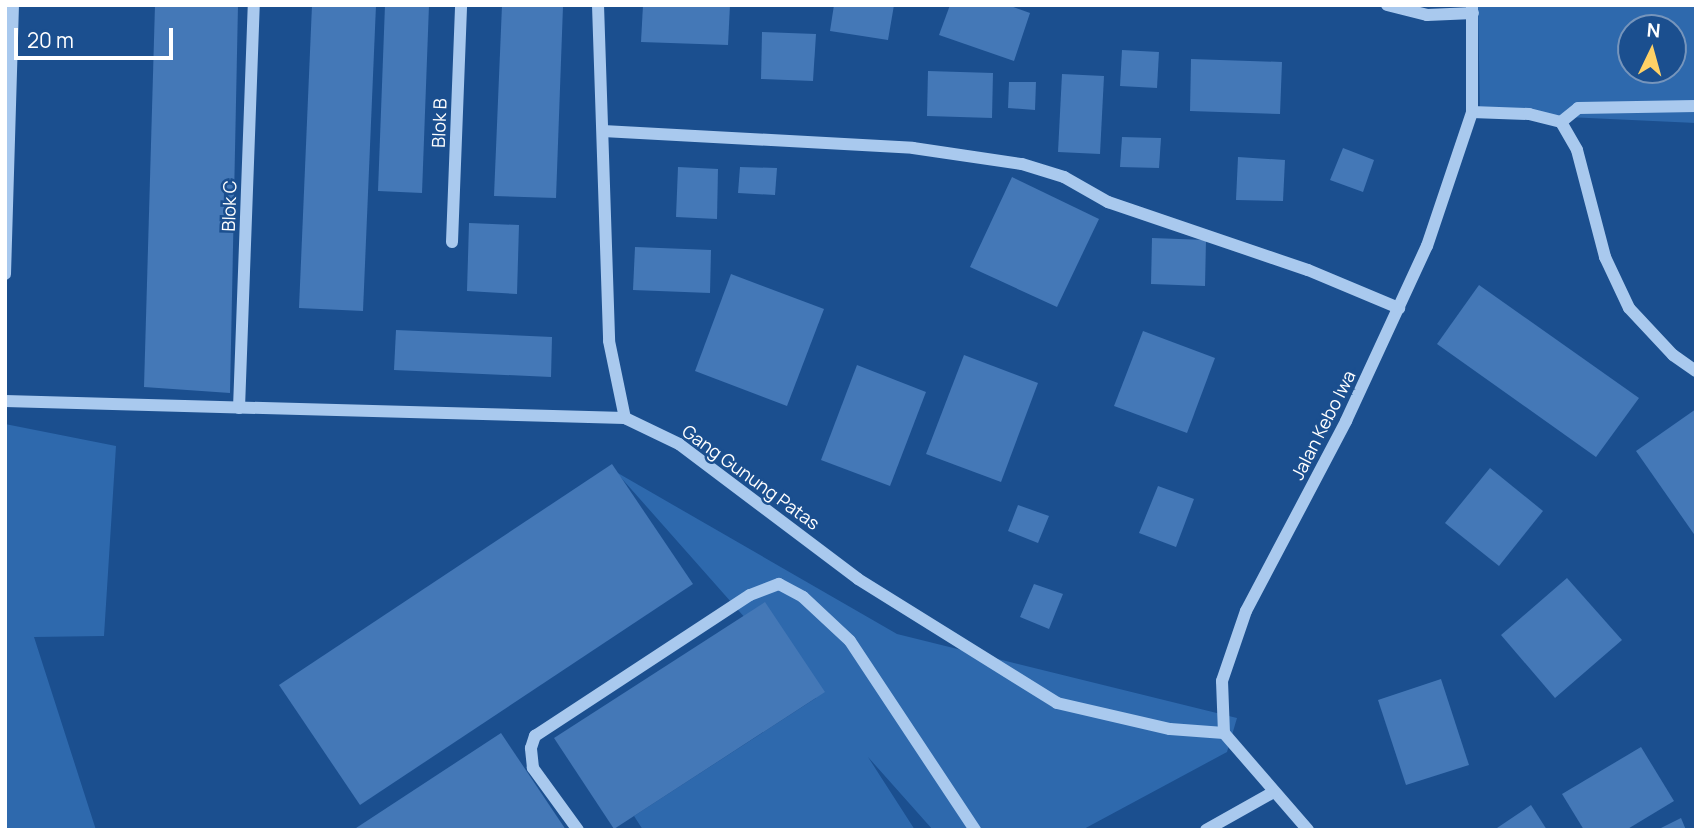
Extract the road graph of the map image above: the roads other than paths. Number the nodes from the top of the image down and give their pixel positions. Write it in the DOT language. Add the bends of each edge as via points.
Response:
graph roads {
  1 [pos="13,5"];
  2 [pos="254,5"];
  3 [pos="461,5"];
  4 [pos="598,5"];
  5 [pos="1387,5"];
  6 [pos="1472,9"];
  7 [pos="1696,106"];
  8 [pos="1472,113"];
  9 [pos="1560,122"];
  10 [pos="603,131"];
  11 [pos="452,242"];
  12 [pos="5,274"];
  13 [pos="1399,308"];
  14 [pos="1696,370"];
  15 [pos="5,401"];
  16 [pos="239,408"];
  17 [pos="625,418"];
  18 [pos="1224,733"];
  19 [pos="1272,793"];
  20 [pos="578,830"];
  21 [pos="975,830"];
  22 [pos="1206,830"];
  23 [pos="1308,830"];
  1 -- 12 [label="street"];
  2 -- 16 [label="street, Blok C"];
  3 -- 11 [label="street, Blok B"];
  4 -- 10 [label="street"];
  5 -- 6 [label="street" via="1427,15"];
  6 -- 8 [label="street, Jalan Kebo Iwa"];
  7 -- 9 [label="street" via="1578,108"];
  8 -- 9 [label="street" via="1529,114"];
  8 -- 13 [label="street, Jalan Kebo Iwa" via="1427,246"];
  9 -- 14 [label="street" via="1577,150 1605,257 1629,308 1673,355"];
  10 -- 13 [label="street" via="913,148 1022,164 1064,177 1108,202 1308,270"];
  10 -- 17 [label="street" via="609,341"];
  13 -- 18 [label="street, Jalan Kebo Iwa" via="1229,651 1222,691"];
  15 -- 16 [label="street"];
  16 -- 17 [label="street"];
  17 -- 18 [label="street, Gang Gunung Patas" via="679,444 858,579 1057,703 1170,729"];
  18 -- 19 [label="street"];
  19 -- 22 [label="street"];
  19 -- 23 [label="street"];
  20 -- 21 [label="street" via="533,768 535,736 750,595 779,584 803,597 850,641"];
}
